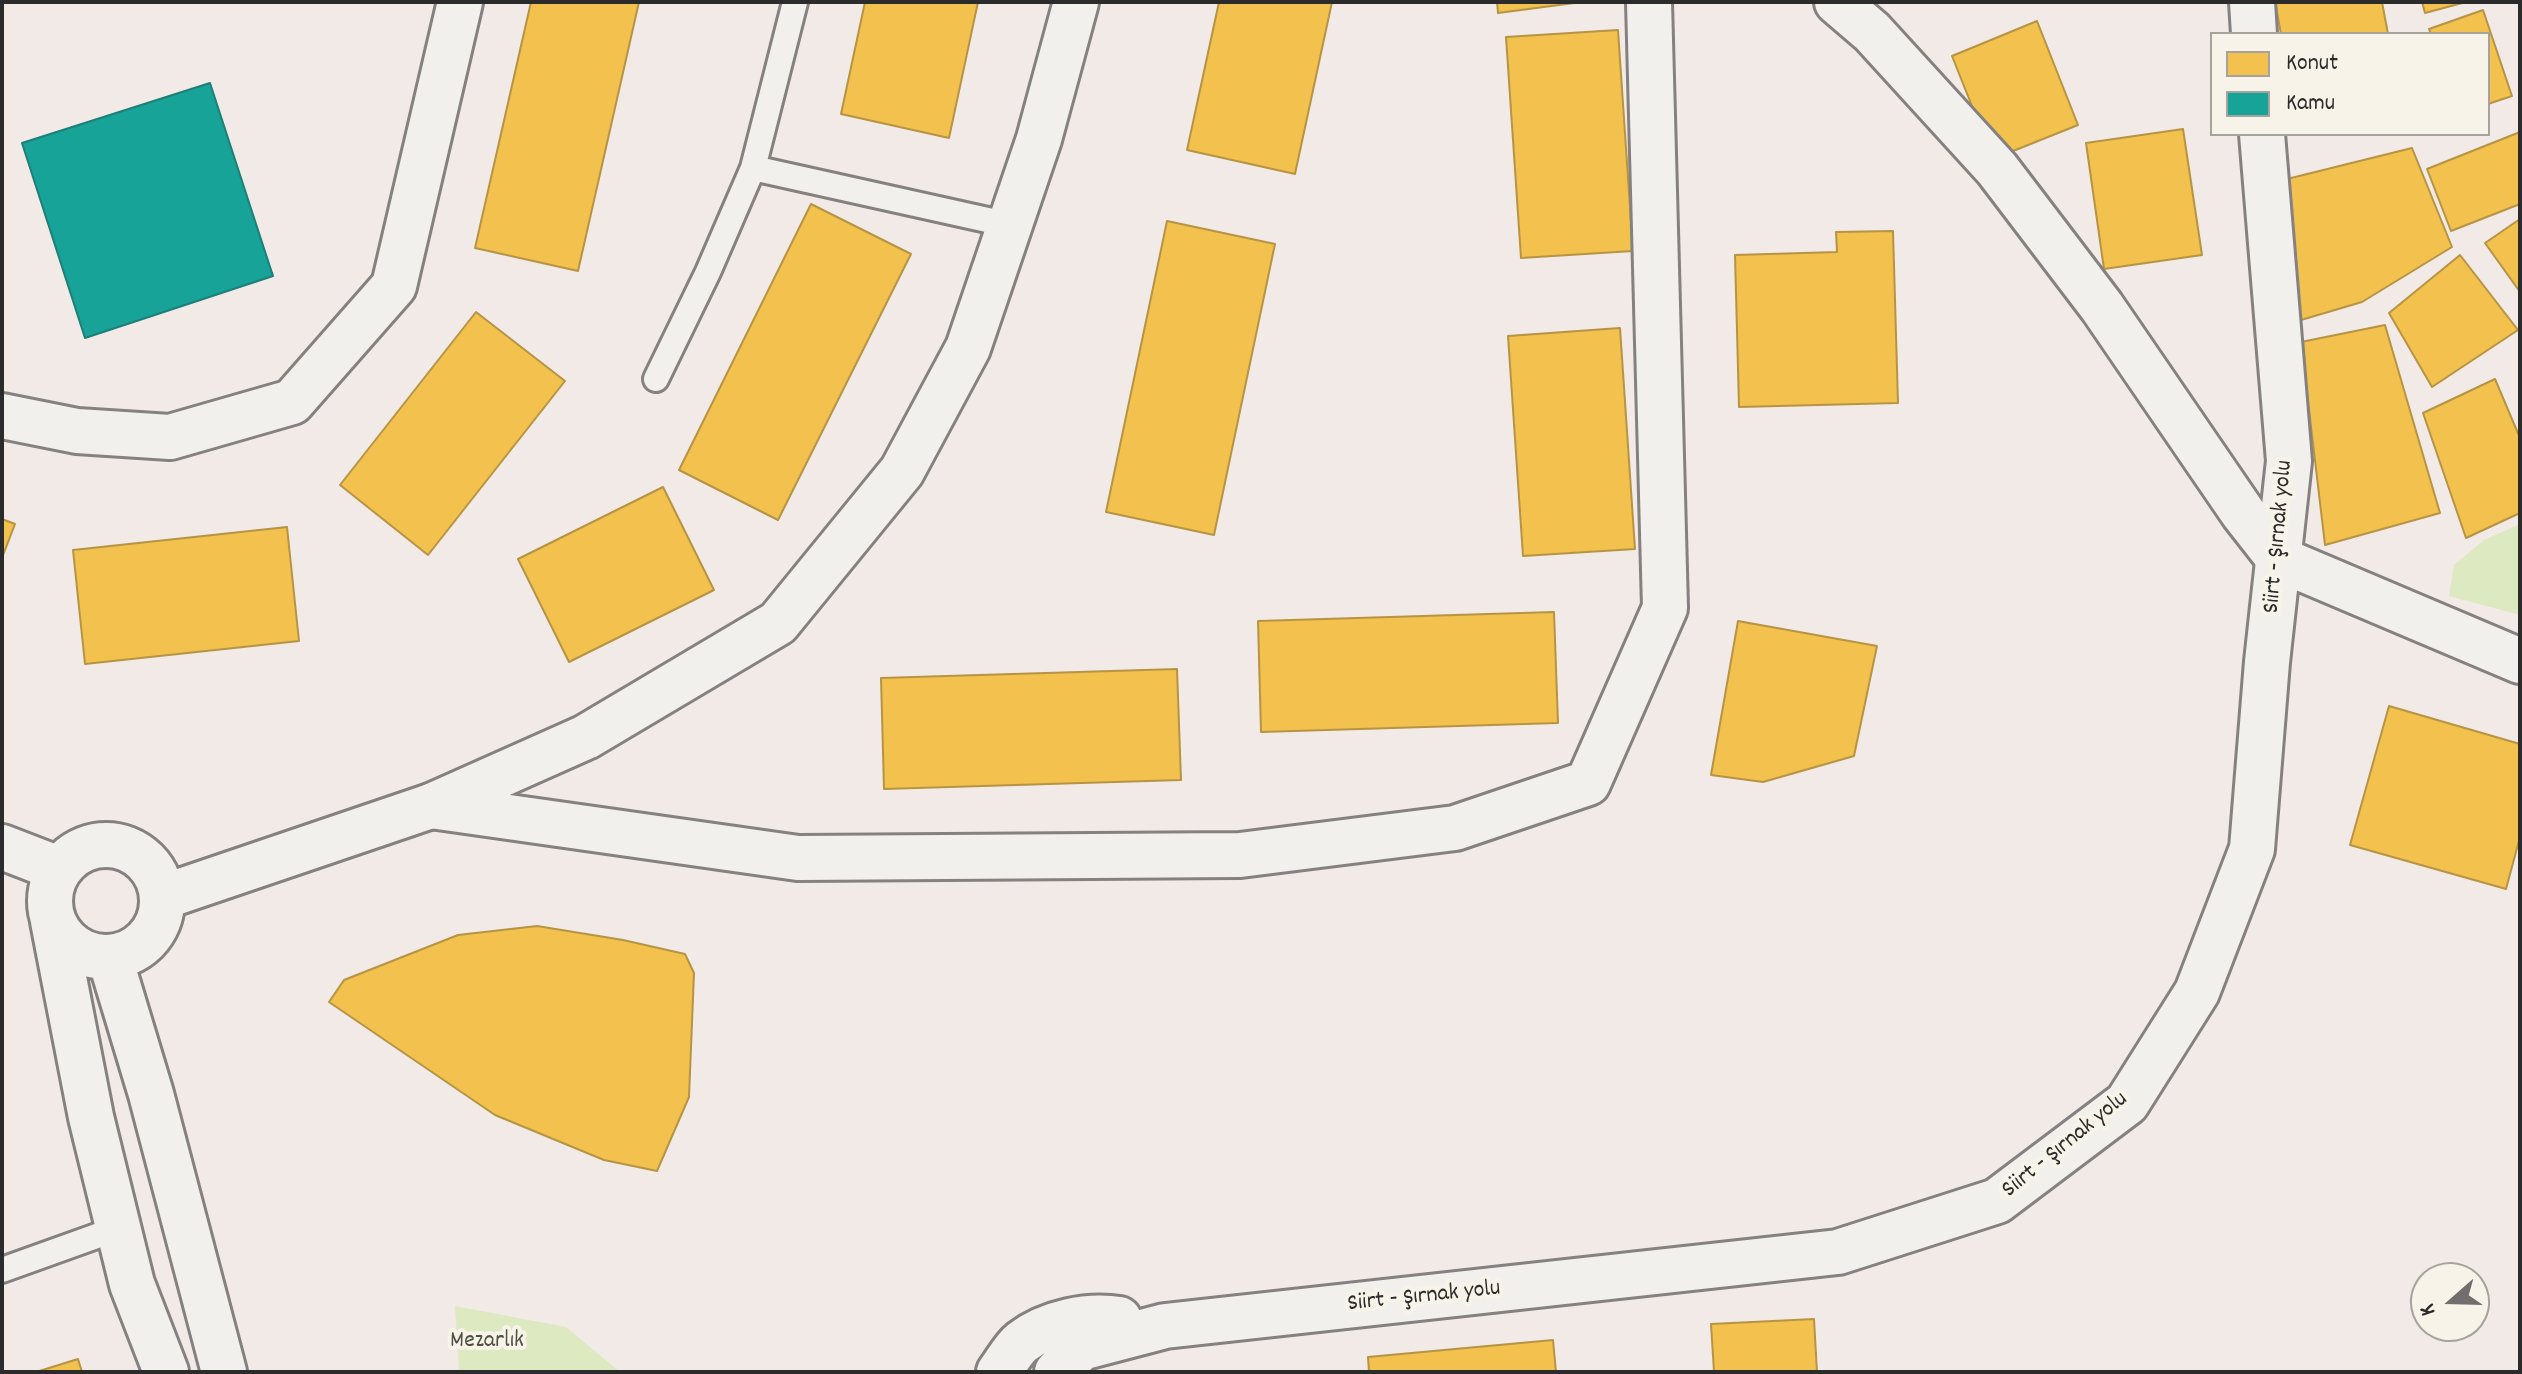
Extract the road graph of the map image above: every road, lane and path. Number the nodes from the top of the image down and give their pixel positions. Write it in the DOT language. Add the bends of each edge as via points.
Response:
graph roads {
  1 [pos="460,2"];
  2 [pos="795,2"];
  3 [pos="1076,2"];
  4 [pos="1649,2"];
  5 [pos="1837,2"];
  6 [pos="2252,2"];
  7 [pos="2254,32"];
  8 [pos="2262,136"];
  9 [pos="753,168"];
  10 [pos="1010,225"];
  11 [pos="656,379"];
  12 [pos="2,416"];
  13 [pos="2279,559"];
  14 [pos="2520,661"];
  15 [pos="431,806"];
  16 [pos="2,847"];
  17 [pos="59,869"];
  18 [pos="163,897"];
  19 [pos="53,921"];
  20 [pos="110,958"];
  21 [pos="119,1228"];
  22 [pos="2,1270"];
  23 [pos="1165,1326"];
  24 [pos="166,1372"];
  25 [pos="224,1372"];
  26 [pos="999,1372"];
  27 [pos="1057,1372"];
  1 -- 12 [label="street" via="394,286 292,402 170,437 77,431"];
  2 -- 9 [label="lane"];
  3 -- 10 [label="street"];
  4 -- 15 [label="street" via="1665,608 1588,783 1455,828 1240,855 798,858"];
  5 -- 13 [label="street" via="1872,32 1997,169 2102,307"];
  6 -- 7 [label="street"];
  8 -- 13 [label="street, Siirt - Şırnak yolu" via="2289,461"];
  9 -- 10 [label="lane"];
  9 -- 11 [label="lane"];
  10 -- 15 [label="street" via="968,348 902,471 778,623 586,737"];
  13 -- 14 [label="street"];
  13 -- 23 [label="street, Siirt - Şırnak yolu" via="2252,849 2197,992 2127,1103 1997,1201 1838,1252"];
  15 -- 18 [label="street"];
  16 -- 17 [label="street"];
  17 -- 18 [label="street" via="86,848 121,846 149,865"];
  17 -- 19 [label="street" via="51,885"];
  18 -- 20 [label="street" via="155,931 143,945"];
  19 -- 20 [label="street" via="75,949"];
  19 -- 21 [label="street" via="91,1117"];
  20 -- 25 [label="street"];
  21 -- 22 [label="lane"];
  21 -- 24 [label="street" via="132,1284"];
  23 -- 26 [label="street" via="1098,1316 1048,1327 1021,1343"];
  23 -- 27 [label="street" via="1081,1348"];
}
